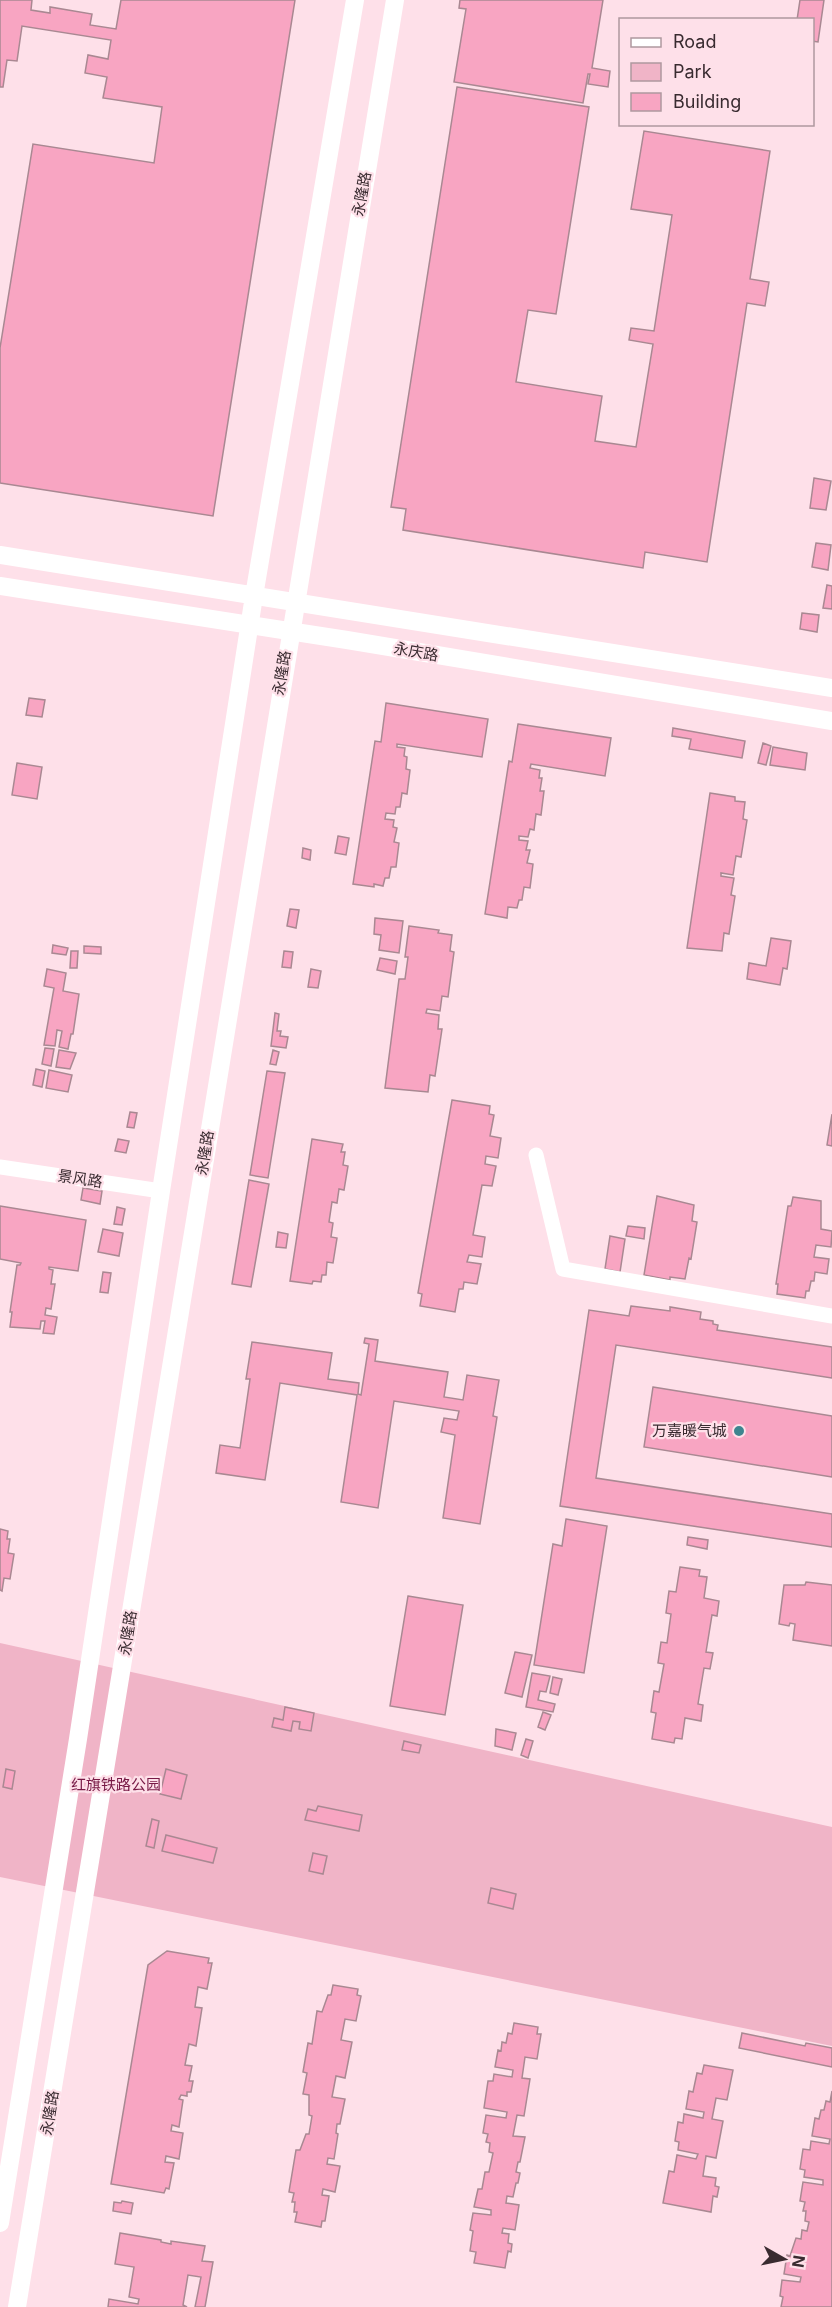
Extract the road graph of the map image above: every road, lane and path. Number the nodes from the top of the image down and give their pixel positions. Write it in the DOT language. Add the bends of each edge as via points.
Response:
graph roads {
  1 [pos="355,0"];
  2 [pos="395,0"];
  3 [pos="0,555"];
  4 [pos="0,586"];
  5 [pos="254,596"];
  6 [pos="293,603"];
  7 [pos="250,625"];
  8 [pos="289,631"];
  9 [pos="832,688"];
  10 [pos="832,721"];
  11 [pos="536,1155"];
  12 [pos="0,1167"];
  13 [pos="161,1191"];
  14 [pos="832,1316"];
  15 [pos="0,2223"];
  16 [pos="17,2307"];
  1 -- 5 [label="street"];
  2 -- 6 [label="street, 永隆路"];
  3 -- 5 [label="street, 永庆路"];
  4 -- 7 [label="street, 永庆路"];
  5 -- 6 [label="street, 永庆路"];
  5 -- 7 [label="street"];
  6 -- 8 [label="street, 永隆路"];
  6 -- 9 [label="street, 永庆路"];
  7 -- 8 [label="street, 永庆路"];
  7 -- 13 [label="street"];
  8 -- 10 [label="street, 永庆路"];
  8 -- 16 [label="street, 永隆路"];
  11 -- 14 [label="street" via="564,1269"];
  12 -- 13 [label="street, 景风路"];
  13 -- 15 [label="street"];
}
